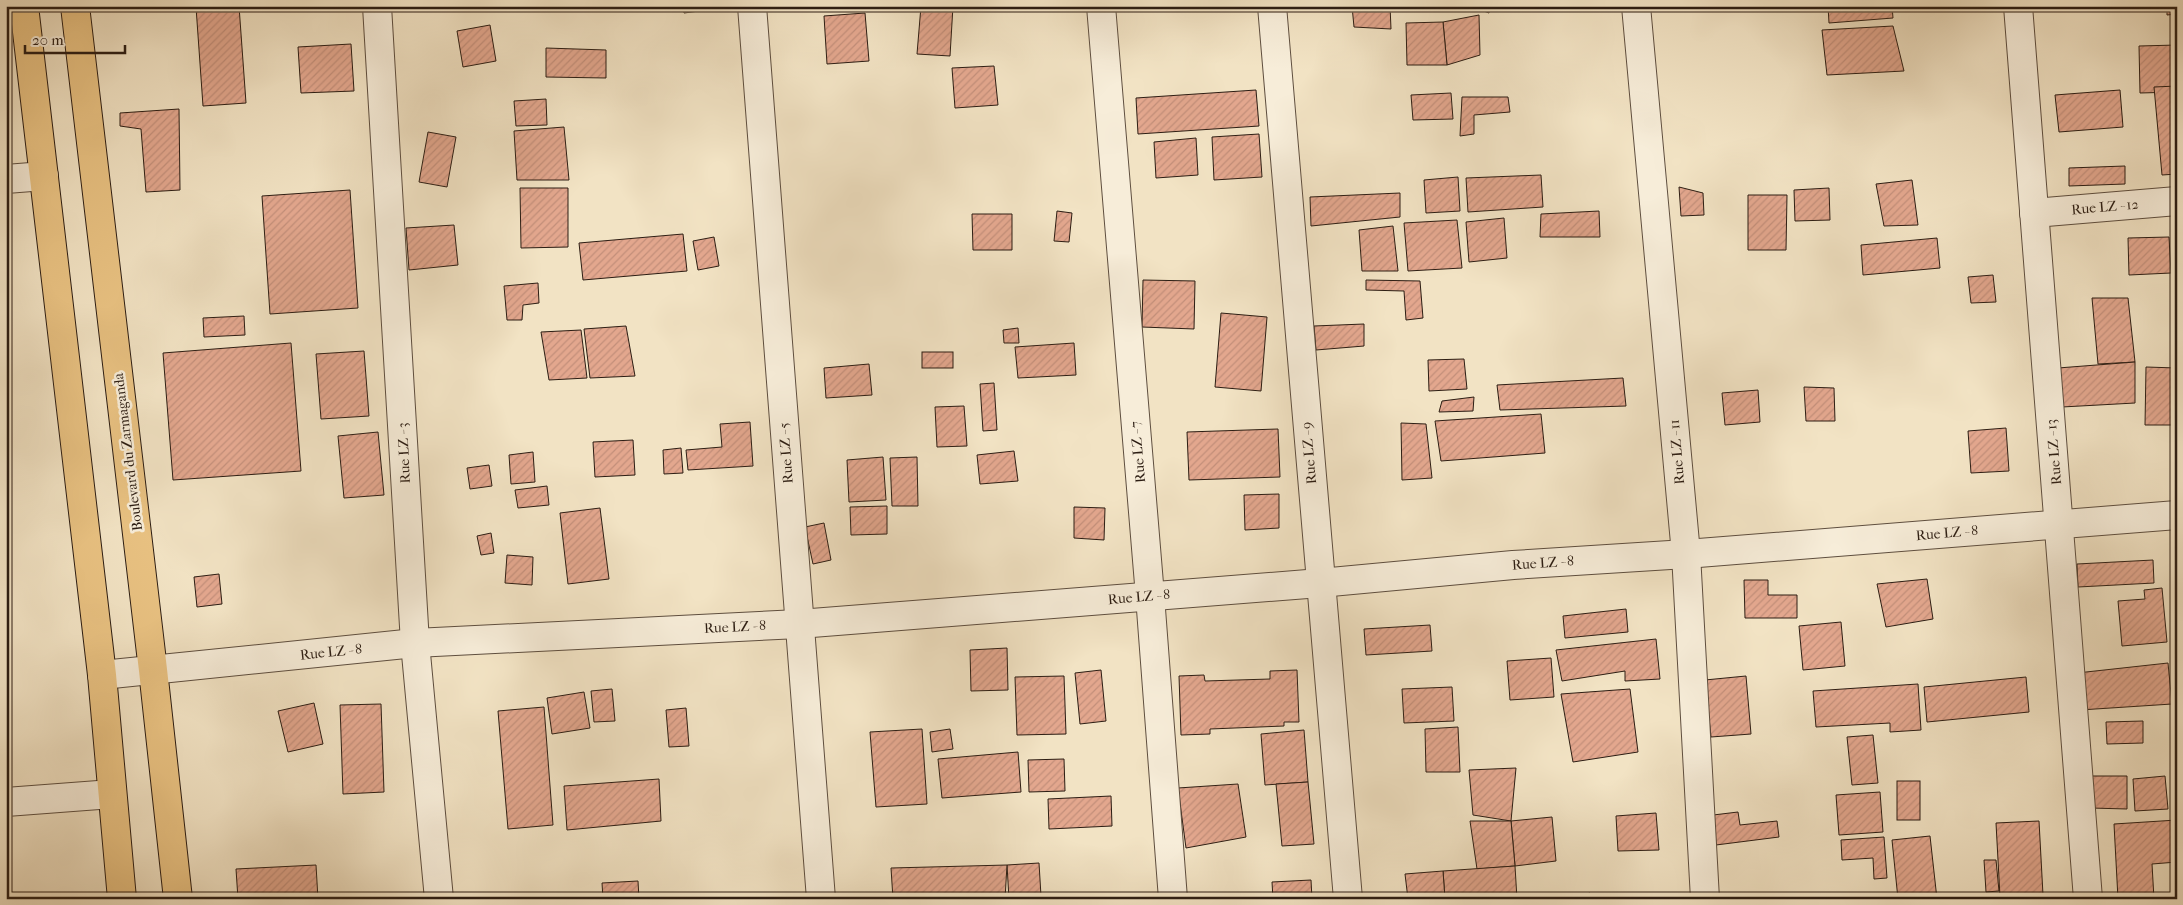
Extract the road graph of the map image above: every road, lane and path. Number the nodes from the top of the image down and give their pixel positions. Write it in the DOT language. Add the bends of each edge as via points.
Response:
graph roads {
  1 [pos="24,6"];
  2 [pos="75,6"];
  3 [pos="377,6"];
  4 [pos="752,6"];
  5 [pos="1101,6"];
  6 [pos="1272,6"];
  7 [pos="1636,6"];
  8 [pos="2018,6"];
  9 [pos="44,176"];
  10 [pos="6,179"];
  11 [pos="2177,201"];
  12 [pos="2034,213"];
  13 [pos="2177,515"];
  14 [pos="2060,524"];
  15 [pos="1686,554"];
  16 [pos="1320,583"];
  17 [pos="1150,596"];
  18 [pos="798,624"];
  19 [pos="415,644"];
  20 [pos="153,670"];
  21 [pos="102,675"];
  22 [pos="112,794"];
  23 [pos="6,802"];
  24 [pos="122,899"];
  25 [pos="178,899"];
  26 [pos="440,899"];
  27 [pos="821,899"];
  28 [pos="1173,899"];
  29 [pos="1348,899"];
  30 [pos="1705,899"];
  31 [pos="2088,899"];
  1 -- 9 [label="main road"];
  2 -- 20 [label="main road, Boulevard du Zarmaganda"];
  3 -- 19 [label="street, Rue LZ - 3"];
  4 -- 18 [label="street, Rue LZ - 5"];
  5 -- 17 [label="street, Rue LZ - 7"];
  6 -- 16 [label="street, Rue LZ - 9"];
  7 -- 15 [label="street, Rue LZ - 11"];
  8 -- 12 [label="street, Rue LZ - 13"];
  9 -- 10 [label="street"];
  9 -- 21 [label="main road"];
  11 -- 12 [label="street, Rue LZ - 12"];
  12 -- 14 [label="street, Rue LZ - 13"];
  13 -- 14 [label="street, Rue LZ - 8"];
  14 -- 15 [label="street, Rue LZ - 8"];
  14 -- 31 [label="street, Rue LZ - 13"];
  15 -- 16 [label="street, Rue LZ - 8" via="1513,565"];
  15 -- 30 [label="street, Rue LZ - 11"];
  16 -- 17 [label="street, Rue LZ - 8"];
  16 -- 29 [label="street, Rue LZ - 9"];
  17 -- 18 [label="street, Rue LZ - 8"];
  17 -- 28 [label="street, Rue LZ - 7"];
  18 -- 19 [label="street, Rue LZ - 8"];
  18 -- 27 [label="street, Rue LZ - 5"];
  19 -- 20 [label="street, Rue LZ - 8"];
  19 -- 26 [label="street, Rue LZ - 3"];
  20 -- 21 [label="street, Rue LZ - 8"];
  20 -- 25 [label="main road, Boulevard du Zarmaganda"];
  21 -- 22 [label="main road"];
  22 -- 23 [label="street"];
  22 -- 24 [label="main road"];
}
